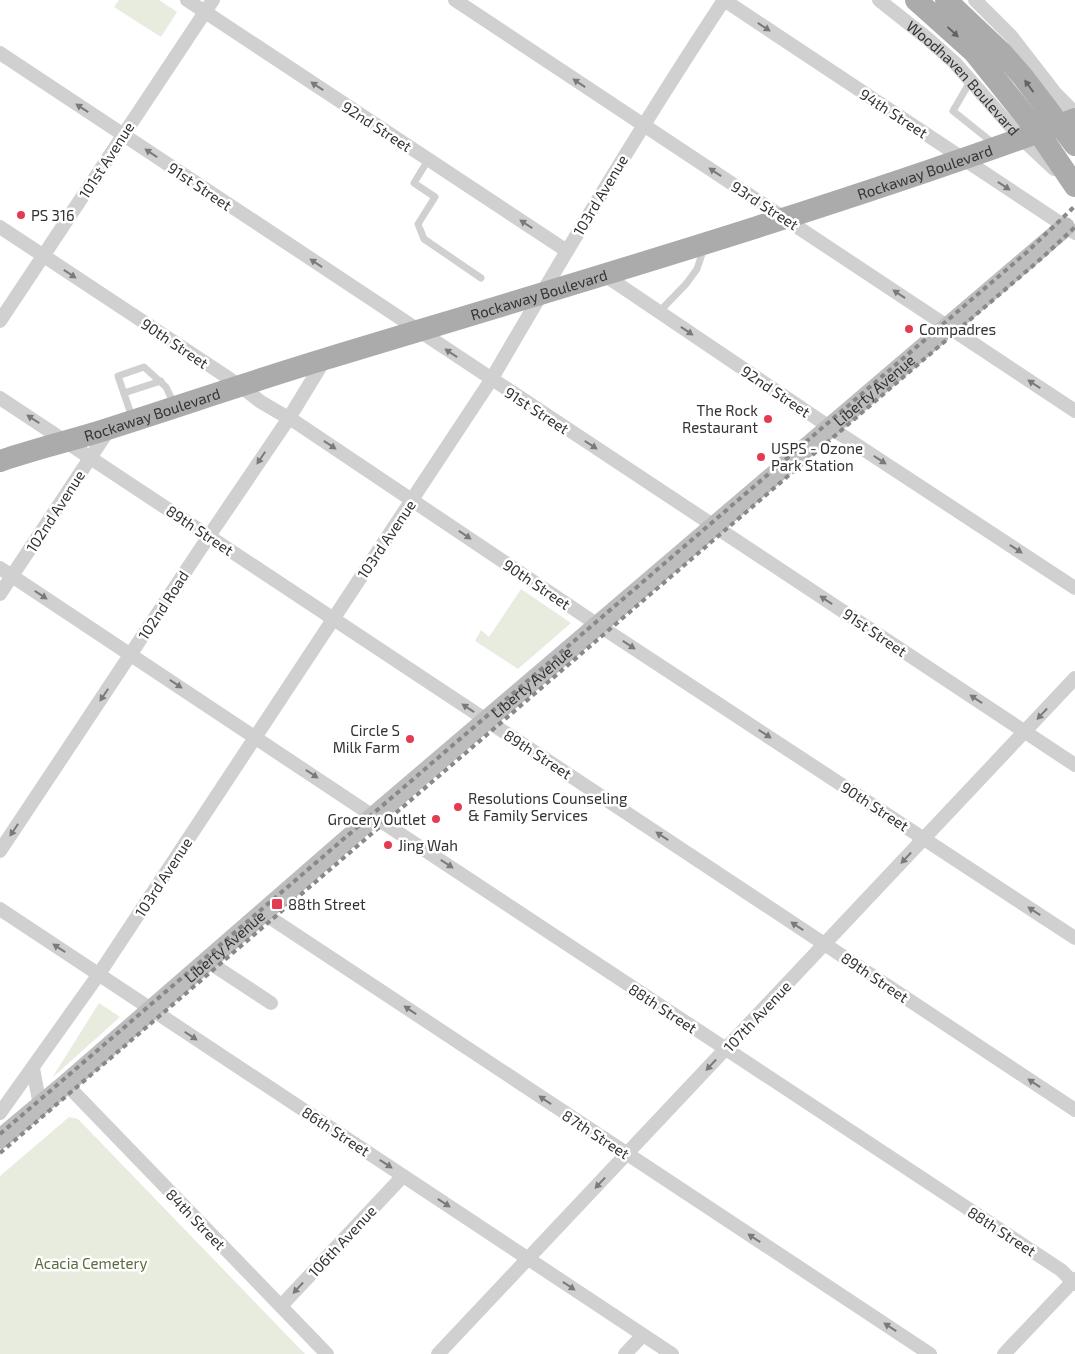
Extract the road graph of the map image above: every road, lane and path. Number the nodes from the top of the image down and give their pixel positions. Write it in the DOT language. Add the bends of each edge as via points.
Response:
graph roads {
  1 [pos="187,0"];
  2 [pos="455,0"];
  3 [pos="724,0"];
  4 [pos="879,0"];
  5 [pos="916,0"];
  6 [pos="946,0"];
  7 [pos="976,0"];
  8 [pos="209,6"];
  9 [pos="0,53"];
  10 [pos="971,80"];
  11 [pos="643,124"];
  12 [pos="1054,126"];
  13 [pos="123,135"];
  14 [pos="1075,145"];
  15 [pos="999,147"];
  16 [pos="963,159"];
  17 [pos="428,160"];
  18 [pos="1075,187"];
  19 [pos="785,218"];
  20 [pos="0,227"];
  21 [pos="1070,230"];
  22 [pos="705,243"];
  23 [pos="567,251"];
  24 [pos="43,256"];
  25 [pos="603,274"];
  26 [pos="481,278"];
  27 [pos="541,294"];
  28 [pos="659,312"];
  29 [pos="0,321"];
  30 [pos="948,327"];
  31 [pos="419,332"];
  32 [pos="326,359"];
  33 [pos="491,380"];
  34 [pos="161,381"];
  35 [pos="238,385"];
  36 [pos="124,393"];
  37 [pos="0,398"];
  38 [pos="175,406"];
  39 [pos="1075,411"];
  40 [pos="289,418"];
  41 [pos="133,420"];
  42 [pos="110,428"];
  43 [pos="831,428"];
  44 [pos="66,441"];
  45 [pos="4,457"];
  46 [pos="90,457"];
  47 [pos="412,500"];
  48 [pos="716,526"];
  49 [pos="209,536"];
  50 [pos="6,572"];
  51 [pos="1075,588"];
  52 [pos="0,594"];
  53 [pos="333,618"];
  54 [pos="599,625"];
  55 [pos="131,654"];
  56 [pos="1075,678"];
  57 [pos="487,720"];
  58 [pos="1024,732"];
  59 [pos="255,736"];
  60 [pos="1075,765"];
  61 [pos="374,816"];
  62 [pos="924,838"];
  63 [pos="0,851"];
  64 [pos="0,909"];
  65 [pos="263,913"];
  66 [pos="1075,938"];
  67 [pos="825,944"];
  68 [pos="207,961"];
  69 [pos="99,974"];
  70 [pos="271,1003"];
  71 [pos="151,1010"];
  72 [pos="726,1049"];
  73 [pos="32,1068"];
  74 [pos="66,1084"];
  75 [pos="40,1106"];
  76 [pos="1075,1110"];
  77 [pos="0,1113"];
  78 [pos="0,1139"];
  79 [pos="627,1154"];
  80 [pos="403,1176"];
  81 [pos="528,1259"];
  82 [pos="1074,1281"];
  83 [pos="281,1306"];
  84 [pos="643,1335"];
  85 [pos="327,1354"];
  86 [pos="438,1354"];
  87 [pos="625,1354"];
  88 [pos="672,1354"];
  89 [pos="930,1354"];
  90 [pos="1004,1354"];
  1 -- 8 [label="street, 92nd Street"];
  11 -- 2 [label="street, 93rd Street, one-way"];
  3 -- 11 [label="street, 103rd Avenue"];
  3 -- 16 [label="street, 94th Street, one-way"];
  4 -- 10 [label="street, Woodhaven Boulevard" via="927,38"];
  5 -- 12 [label="main road, Woodhaven Boulevard, one-way"];
  12 -- 6 [label="main road, one-way" via="1023,77"];
  7 -- 12 [label="street" via="1012,36 1056,94"];
  8 -- 13 [label="street, 101st Avenue"];
  17 -- 8 [label="street, 92nd Street, one-way"];
  13 -- 9 [label="street, 91st Street, one-way"];
  10 -- 12 [label="street, Woodhaven Boulevard"];
  10 -- 15 [label="lane" via="953,111"];
  19 -- 11 [label="street, 93rd Street, one-way"];
  11 -- 23 [label="street, 103rd Avenue"];
  12 -- 14 [label="main road"];
  12 -- 15 [label="main road, Rockaway Boulevard"];
  12 -- 18 [label="main road"];
  13 -- 24 [label="street, 101st Avenue"];
  31 -- 13 [label="street, 91st Street, one-way"];
  15 -- 16 [label="main road, Rockaway Boulevard"];
  16 -- 19 [label="main road, Rockaway Boulevard"];
  16 -- 21 [label="street, 94th Street, one-way"];
  23 -- 17 [label="street, 92nd Street, one-way"];
  17 -- 26 [label="lane" via="414,183 435,197 418,224 424,239"];
  19 -- 22 [label="main road, Rockaway Boulevard"];
  30 -- 19 [label="street, 93rd Street, one-way"];
  20 -- 24 [label="street, 90th Street"];
  21 -- 30 [label="street, Liberty Avenue"];
  22 -- 25 [label="main road, Rockaway Boulevard"];
  22 -- 28 [label="lane" via="697,269"];
  23 -- 27 [label="street, 103rd Avenue"];
  24 -- 29 [label="street, 101st Avenue"];
  24 -- 35 [label="street, 90th Street, one-way"];
  25 -- 27 [label="main road, Rockaway Boulevard"];
  25 -- 28 [label="street, 92nd Street"];
  27 -- 31 [label="main road, Rockaway Boulevard"];
  27 -- 33 [label="street, 103rd Avenue"];
  28 -- 43 [label="street, 92nd Street, one-way"];
  39 -- 30 [label="street, 93rd Street, one-way"];
  30 -- 43 [label="street, Liberty Avenue"];
  31 -- 32 [label="main road, Rockaway Boulevard"];
  33 -- 31 [label="street, 91st Street, one-way"];
  32 -- 35 [label="main road, Rockaway Boulevard"];
  32 -- 40 [label="street, 102nd Road"];
  33 -- 47 [label="street, 103rd Avenue"];
  33 -- 48 [label="street, 91st Street, one-way"];
  34 -- 36 [label="lane"];
  34 -- 36 [label="lane" via="144,367 118,376"];
  34 -- 38 [label="lane"];
  35 -- 38 [label="main road, Rockaway Boulevard"];
  35 -- 40 [label="street, 90th Street"];
  36 -- 41 [label="lane"];
  44 -- 37 [label="street, 89th Street, one-way"];
  38 -- 41 [label="main road, Rockaway Boulevard"];
  40 -- 47 [label="street, 90th Street, one-way"];
  40 -- 49 [label="street, 102nd Road, one-way"];
  41 -- 42 [label="main road, Rockaway Boulevard"];
  42 -- 44 [label="main road, Rockaway Boulevard"];
  42 -- 46 [label="street, 102nd Avenue"];
  43 -- 48 [label="street, Liberty Avenue"];
  43 -- 51 [label="street, 92nd Street, one-way"];
  44 -- 45 [label="main road, Rockaway Boulevard"];
  44 -- 46 [label="street, 89th Street"];
  46 -- 49 [label="street, 89th Street"];
  46 -- 50 [label="street, 102nd Avenue"];
  47 -- 53 [label="street, 103rd Avenue"];
  47 -- 54 [label="street, 90th Street, one-way"];
  48 -- 54 [label="street, Liberty Avenue"];
  58 -- 48 [label="street, 91st Street, one-way"];
  49 -- 53 [label="street, 89th Street"];
  49 -- 55 [label="street, 102nd Road"];
  50 -- 52 [label="street, 102nd Avenue"];
  50 -- 55 [label="street, 88th Street, one-way"];
  57 -- 53 [label="street, 89th Street, one-way"];
  53 -- 59 [label="street, 103rd Avenue"];
  54 -- 57 [label="street, Liberty Avenue"];
  54 -- 62 [label="street, 90th Street, one-way"];
  55 -- 59 [label="street, 88th Street, one-way"];
  55 -- 63 [label="street, 102nd Road, one-way"];
  56 -- 58 [label="street, 107th Avenue, one-way"];
  57 -- 61 [label="street, Liberty Avenue"];
  67 -- 57 [label="street, 89th Street, one-way"];
  58 -- 60 [label="street, 91st Street"];
  58 -- 62 [label="street, 107th Avenue"];
  59 -- 61 [label="street, 88th Street, one-way"];
  59 -- 69 [label="street, 103rd Avenue"];
  61 -- 65 [label="street, Liberty Avenue"];
  61 -- 72 [label="street, 88th Street, one-way"];
  66 -- 62 [label="street, 90th Street, one-way"];
  62 -- 67 [label="street, 107th Avenue, one-way"];
  69 -- 64 [label="street, 86th Street, one-way"];
  65 -- 68 [label="street, Liberty Avenue"];
  79 -- 65 [label="street, 87th Street, one-way"];
  67 -- 72 [label="street, 107th Avenue"];
  76 -- 67 [label="street, 89th Street, one-way"];
  68 -- 70 [label="street"];
  68 -- 71 [label="street, Liberty Avenue"];
  69 -- 71 [label="street, 86th Street"];
  69 -- 73 [label="street, 103rd Avenue"];
  71 -- 74 [label="street, Liberty Avenue"];
  71 -- 80 [label="street, 86th Street, one-way"];
  72 -- 79 [label="street, 107th Avenue, one-way"];
  72 -- 82 [label="street, 88th Street"];
  73 -- 75 [label="street"];
  73 -- 77 [label="street, 103rd Avenue"];
  74 -- 75 [label="street, Liberty Avenue"];
  74 -- 83 [label="street, 84th Street"];
  75 -- 78 [label="street, Liberty Avenue"];
  79 -- 81 [label="street, 107th Avenue, one-way"];
  89 -- 79 [label="street, 87th Street, one-way"];
  80 -- 81 [label="street, 86th Street, one-way"];
  80 -- 83 [label="street, 106th Avenue, one-way"];
  81 -- 84 [label="street, 86th Street, one-way"];
  81 -- 86 [label="street, 107th Avenue"];
  82 -- 90 [label="street"];
  83 -- 85 [label="street, 84th Street"];
  84 -- 87 [label="street"];
  84 -- 88 [label="street, 86th Street"];
}
